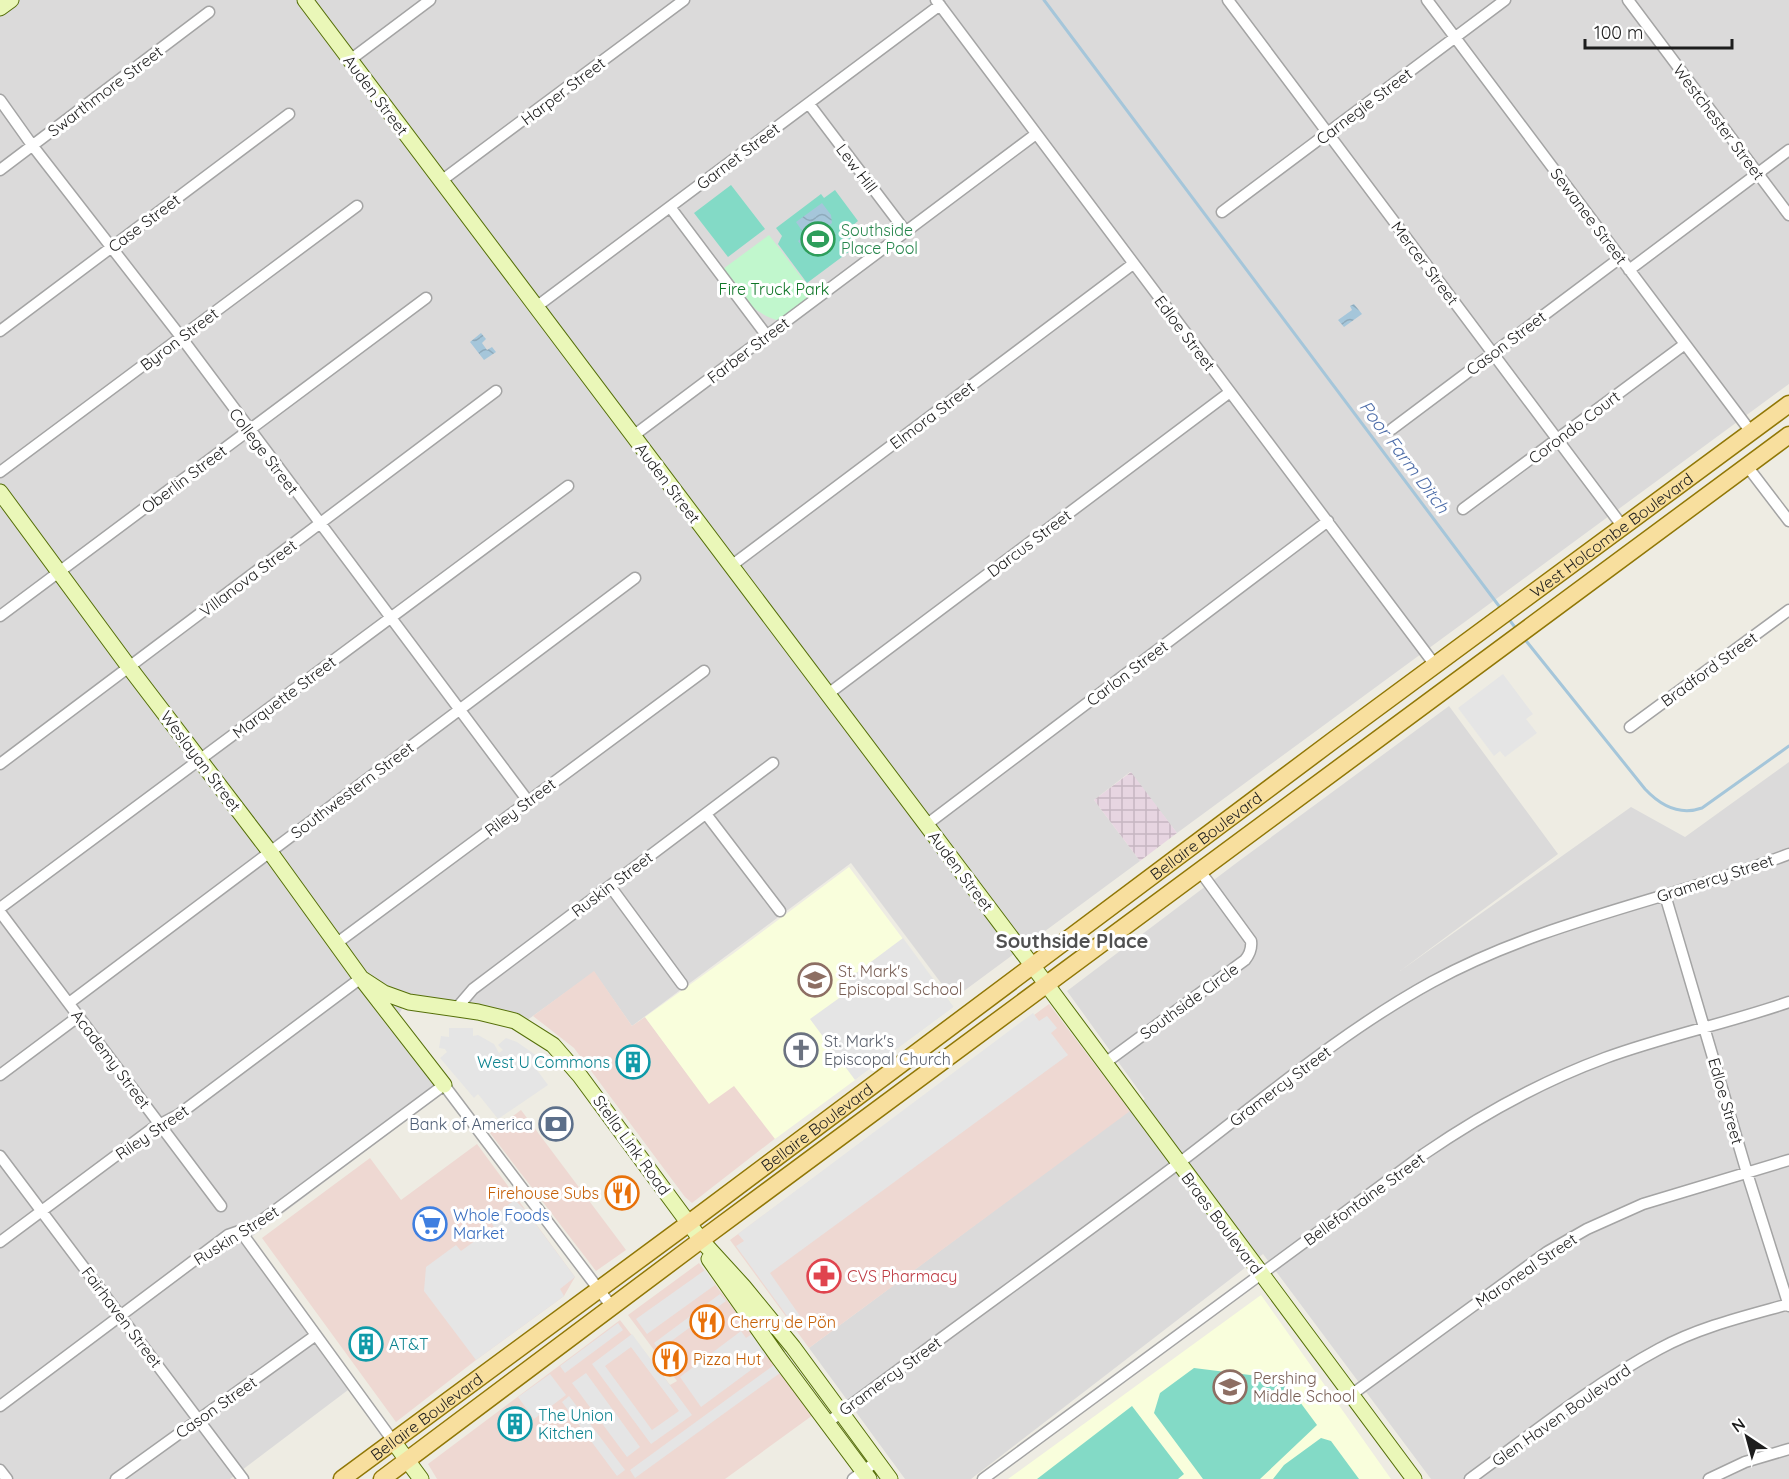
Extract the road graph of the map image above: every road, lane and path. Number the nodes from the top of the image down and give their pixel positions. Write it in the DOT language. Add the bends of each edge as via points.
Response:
graph roads {
  1 [pos="11,0"];
  2 [pos="305,0"];
  3 [pos="430,0"];
  4 [pos="684,0"];
  5 [pos="1228,0"];
  6 [pos="1427,0"];
  7 [pos="1505,0"];
  8 [pos="1628,0"];
  9 [pos="938,3"];
  10 [pos="0,8"];
  11 [pos="209,12"];
  12 [pos="1455,38"];
  13 [pos="350,60"];
  14 [pos="0,100"];
  15 [pos="808,104"];
  16 [pos="289,114"];
  17 [pos="1327,133"];
  18 [pos="1036,134"];
  19 [pos="32,146"];
  20 [pos="1789,150"];
  21 [pos="0,170"];
  22 [pos="1758,174"];
  23 [pos="441,182"];
  24 [pos="357,206"];
  25 [pos="670,207"];
  26 [pos="1222,212"];
  27 [pos="1789,214"];
  28 [pos="906,232"];
  29 [pos="112,247"];
  30 [pos="1620,258"];
  31 [pos="1133,264"];
  32 [pos="1629,270"];
  33 [pos="426,298"];
  34 [pos="536,307"];
  35 [pos="0,331"];
  36 [pos="768,336"];
  37 [pos="181,337"];
  38 [pos="1685,344"];
  39 [pos="1492,353"];
  40 [pos="496,391"];
  41 [pos="1230,392"];
  42 [pos="1789,404"];
  43 [pos="1392,429"];
  44 [pos="249,430"];
  45 [pos="1751,432"];
  46 [pos="1789,435"];
  47 [pos="633,436"];
  48 [pos="1557,440"];
  49 [pos="1747,466"];
  50 [pos="0,472"];
  51 [pos="567,486"];
  52 [pos="0,492"];
  53 [pos="1463,509"];
  54 [pos="1328,521"];
  55 [pos="1789,521"];
  56 [pos="319,524"];
  57 [pos="1623,527"];
  58 [pos="1646,541"];
  59 [pos="731,566"];
  60 [pos="60,572"];
  61 [pos="635,578"];
  62 [pos="1789,610"];
  63 [pos="0,616"];
  64 [pos="390,617"];
  65 [pos="1435,665"];
  66 [pos="129,667"];
  67 [pos="704,671"];
  68 [pos="1451,686"];
  69 [pos="828,694"];
  70 [pos="460,710"];
  71 [pos="1630,728"];
  72 [pos="1335,739"];
  73 [pos="199,760"];
  74 [pos="1351,760"];
  75 [pos="772,763"];
  76 [pos="0,764"];
  77 [pos="528,801"];
  78 [pos="706,814"];
  79 [pos="926,825"];
  80 [pos="1217,827"];
  81 [pos="1232,847"];
  82 [pos="270,852"];
  83 [pos="1789,854"];
  84 [pos="1200,871"];
  85 [pos="610,886"];
  86 [pos="1665,894"];
  87 [pos="0,910"];
  88 [pos="780,911"];
  89 [pos="337,944"];
  90 [pos="1032,966"];
  91 [pos="362,978"];
  92 [pos="682,984"];
  93 [pos="1047,984"];
  94 [pos="409,1002"];
  95 [pos="1789,1002"];
  96 [pos="69,1003"];
  97 [pos="455,1010"];
  98 [pos="79,1016"];
  99 [pos="1705,1028"];
  100 [pos="402,1030"];
  101 [pos="1104,1063"];
  102 [pos="900,1065"];
  103 [pos="0,1075"];
  104 [pos="914,1082"];
  105 [pos="444,1085"];
  106 [pos="161,1126"];
  107 [pos="0,1156"];
  108 [pos="777,1157"];
  109 [pos="1789,1160"];
  110 [pos="1178,1164"];
  111 [pos="1747,1173"];
  112 [pos="789,1175"];
  113 [pos="221,1206"];
  114 [pos="41,1211"];
  115 [pos="689,1223"];
  116 [pos="241,1232"];
  117 [pos="701,1240"];
  118 [pos="0,1242"];
  119 [pos="1261,1275"];
  120 [pos="599,1289"];
  121 [pos="1789,1305"];
  122 [pos="612,1307"];
  123 [pos="120,1316"];
  124 [pos="316,1335"];
  125 [pos="793,1347"];
  126 [pos="778,1357"];
  127 [pos="1351,1395"];
  128 [pos="0,1406"];
  129 [pos="841,1413"];
  130 [pos="198,1419"];
  131 [pos="827,1423"];
  132 [pos="393,1441"];
  133 [pos="1789,1449"];
  134 [pos="407,1461"];
  135 [pos="877,1461"];
  136 [pos="0,1470"];
  137 [pos="862,1476"];
  138 [pos="7,1479"];
  139 [pos="116,1479"];
  140 [pos="243,1479"];
  141 [pos="342,1479"];
  142 [pos="382,1479"];
  143 [pos="421,1479"];
  144 [pos="890,1479"];
  145 [pos="983,1479"];
  146 [pos="1414,1479"];
  147 [pos="1470,1479"];
  148 [pos="1709,1479"];
  1 -- 10 [label="street"];
  2 -- 13 [label="street, Auden Street"];
  3 -- 13 [label="street"];
  4 -- 23 [label="street, Harper Street"];
  5 -- 17 [label="street, Mercer Street"];
  6 -- 12 [label="street, Sewanee Street"];
  7 -- 12 [label="street, Carnegie Street"];
  8 -- 22 [label="street, Westchester Street"];
  9 -- 15 [label="street, Garnet Street"];
  9 -- 18 [label="street, Edloe Street"];
  11 -- 19 [label="street, Swarthmore Street"];
  12 -- 17 [label="street, Carnegie Street"];
  12 -- 30 [label="street, Sewanee Street"];
  13 -- 23 [label="street, Auden Street"];
  14 -- 19 [label="street, College Street"];
  15 -- 25 [label="street, Garnet Street"];
  15 -- 28 [label="street, Lew Hill"];
  16 -- 29 [label="street, Case Street"];
  17 -- 26 [label="street, Carnegie Street"];
  17 -- 39 [label="street, Mercer Street"];
  18 -- 28 [label="street, Farber Street"];
  18 -- 31 [label="street, Edloe Street"];
  19 -- 21 [label="street, Swarthmore Street"];
  19 -- 29 [label="street, College Street"];
  20 -- 22 [label="street"];
  22 -- 27 [label="street, Westchester Street"];
  22 -- 32 [label="street"];
  23 -- 34 [label="street, Auden Street"];
  24 -- 37 [label="street, Byron Street"];
  25 -- 34 [label="street, Garnet Street"];
  25 -- 36 [label="street"];
  28 -- 36 [label="street, Farber Street"];
  29 -- 35 [label="street, Case Street"];
  29 -- 37 [label="street, College Street"];
  30 -- 32 [label="street, Sewanee Street"];
  30 -- 39 [label="street, Cason Street"];
  31 -- 41 [label="street, Edloe Street"];
  31 -- 59 [label="street, Elmora Street"];
  32 -- 38 [label="street, Sewanee Street"];
  33 -- 44 [label="street, Oberlin Street"];
  34 -- 47 [label="street, Auden Street"];
  36 -- 47 [label="street, Farber Street"];
  37 -- 44 [label="street, College Street"];
  37 -- 50 [label="street, Byron Street"];
  38 -- 45 [label="street, Sewanee Street"];
  38 -- 48 [label="street, Corondo Court"];
  39 -- 43 [label="street, Cason Street"];
  39 -- 48 [label="street, Mercer Street"];
  40 -- 56 [label="street, Villanova Street"];
  41 -- 54 [label="street, Edloe Street"];
  41 -- 69 [label="street, Darcus Street"];
  42 -- 45 [label="main road, West Holcombe Boulevard"];
  44 -- 56 [label="street, College Street"];
  44 -- 60 [label="street, Oberlin Street"];
  45 -- 49 [label="main road"];
  45 -- 57 [label="main road, West Holcombe Boulevard"];
  46 -- 49 [label="main road, West Holcombe Boulevard"];
  47 -- 59 [label="street, Auden Street"];
  48 -- 53 [label="street, Corondo Court"];
  48 -- 57 [label="street, Mercer Street"];
  49 -- 55 [label="street"];
  49 -- 58 [label="main road, West Holcombe Boulevard"];
  51 -- 64 [label="street, Marquette Street"];
  52 -- 60 [label="street, Weslayan Street"];
  54 -- 65 [label="street, Edloe Street"];
  54 -- 79 [label="street, Carlon Street"];
  56 -- 64 [label="street, College Street"];
  56 -- 66 [label="street, Villanova Street"];
  57 -- 58 [label="main road"];
  57 -- 65 [label="main road, West Holcombe Boulevard"];
  58 -- 68 [label="main road, West Holcombe Boulevard"];
  59 -- 69 [label="street, Auden Street"];
  60 -- 63 [label="street, Oberlin Street"];
  60 -- 66 [label="street, Weslayan Street"];
  61 -- 70 [label="street, Southwestern Street"];
  62 -- 71 [label="street, Bradford Street"];
  64 -- 70 [label="street, College Street"];
  64 -- 73 [label="street, Marquette Street"];
  65 -- 68 [label="main road"];
  65 -- 72 [label="main road, Bellaire Boulevard"];
  66 -- 73 [label="street, Weslayan Street"];
  66 -- 76 [label="street, Villanova Street"];
  67 -- 77 [label="street, Riley Street"];
  68 -- 74 [label="main road, Bellaire Boulevard"];
  69 -- 79 [label="street, Auden Street"];
  70 -- 77 [label="street, College Street"];
  70 -- 82 [label="street, Southwestern Street"];
  72 -- 74 [label="main road"];
  72 -- 80 [label="main road, Bellaire Boulevard"];
  73 -- 82 [label="street, Weslayan Street"];
  73 -- 87 [label="street, Marquette Street"];
  74 -- 81 [label="main road, Bellaire Boulevard"];
  75 -- 78 [label="street, Ruskin Street"];
  77 -- 89 [label="street, Riley Street"];
  78 -- 85 [label="street, Ruskin Street"];
  78 -- 88 [label="street"];
  79 -- 90 [label="street, Auden Street"];
  80 -- 81 [label="main road"];
  80 -- 90 [label="main road, Bellaire Boulevard"];
  81 -- 84 [label="main road, Bellaire Boulevard"];
  82 -- 89 [label="street, Weslayan Street"];
  82 -- 96 [label="street, Southwestern Street"];
  83 -- 86 [label="street, Gramercy Street"];
  84 -- 93 [label="main road, Bellaire Boulevard"];
  84 -- 101 [label="street, Southside Circle" via="1251,941 1250,954"];
  85 -- 92 [label="street"];
  85 -- 97 [label="street, Ruskin Street" via="473,989"];
  86 -- 99 [label="street, Edloe Street"];
  86 -- 110 [label="street, Gramercy Street" via="1536,936 1432,983 1353,1031"];
  87 -- 96 [label="street, Academy Street"];
  89 -- 91 [label="street, Weslayan Street"];
  90 -- 93 [label="street, Braes Boulevard"];
  90 -- 102 [label="main road, Bellaire Boulevard"];
  91 -- 94 [label="street, Stella Link Road" via="384,993"];
  91 -- 100 [label="street, Weslayan Street"];
  91 -- 106 [label="street, Riley Street"];
  93 -- 101 [label="street, Braes Boulevard"];
  93 -- 104 [label="main road, Bellaire Boulevard"];
  94 -- 97 [label="street, Stella Link Road"];
  94 -- 100 [label="street"];
  95 -- 99 [label="street, Bellefontaine Street"];
  96 -- 98 [label="street, Academy Street"];
  97 -- 115 [label="street, Stella Link Road" via="515,1021 552,1045 580,1076"];
  98 -- 103 [label="street"];
  98 -- 106 [label="street, Academy Street"];
  99 -- 111 [label="street, Edloe Street"];
  99 -- 119 [label="street, Bellefontaine Street" via="1606,1057 1515,1097 1424,1154"];
  100 -- 105 [label="street, Weslayan Street"];
  101 -- 110 [label="street, Braes Boulevard"];
  102 -- 104 [label="main road"];
  102 -- 108 [label="main road, Bellaire Boulevard"];
  104 -- 112 [label="main road, Bellaire Boulevard"];
  105 -- 116 [label="street, Ruskin Street" via="254,1227"];
  105 -- 120 [label="street, Weslayan Street"];
  106 -- 113 [label="street, Academy Street"];
  106 -- 114 [label="street, Riley Street"];
  107 -- 114 [label="street, Fairhaven Street"];
  108 -- 112 [label="main road"];
  108 -- 115 [label="main road, Bellaire Boulevard"];
  109 -- 111 [label="street, Maroneal Street"];
  110 -- 119 [label="street, Braes Boulevard"];
  110 -- 129 [label="street, Gramercy Street"];
  111 -- 121 [label="street, Edloe Street"];
  111 -- 127 [label="street, Maroneal Street" via="1643,1204 1587,1228 1547,1252"];
  112 -- 117 [label="main road, Bellaire Boulevard"];
  114 -- 118 [label="street, Riley Street"];
  114 -- 123 [label="street, Fairhaven Street"];
  115 -- 117 [label="street, Stella Link Road"];
  115 -- 120 [label="main road, Bellaire Boulevard"];
  116 -- 123 [label="street, Ruskin Street" via="228,1235"];
  116 -- 124 [label="street"];
  117 -- 122 [label="main road, Bellaire Boulevard"];
  117 -- 125 [label="street, Stella Link Road"];
  117 -- 126 [label="street, Stella Link Road" via="715,1269"];
  119 -- 127 [label="street, Braes Boulevard"];
  119 -- 145 [label="street, Bellefontaine Street"];
  120 -- 122 [label="street, Weslayan Street"];
  120 -- 132 [label="main road, Bellaire Boulevard"];
  121 -- 147 [label="street, Glen Haven Boulevard" via="1715,1326 1661,1348 1604,1381"];
  122 -- 134 [label="main road, Bellaire Boulevard"];
  123 -- 128 [label="street, Ruskin Street"];
  123 -- 130 [label="street, Fairhaven Street"];
  124 -- 130 [label="street, Cason Street"];
  124 -- 132 [label="street"];
  125 -- 126 [label="street"];
  125 -- 129 [label="street, Stella Link Road"];
  126 -- 131 [label="street, Stella Link Road"];
  127 -- 146 [label="street, Braes Boulevard"];
  129 -- 131 [label="street, Gramercy Street"];
  129 -- 135 [label="street, Stella Link Road"];
  130 -- 139 [label="street, Cason Street"];
  130 -- 140 [label="street, Fairhaven Street"];
  131 -- 137 [label="street, Stella Link Road"];
  132 -- 134 [label="street"];
  132 -- 141 [label="main road, Bellaire Boulevard"];
  133 -- 148 [label="street" via="1745,1462"];
  134 -- 142 [label="main road, Bellaire Boulevard"];
  134 -- 143 [label="street"];
  135 -- 137 [label="street"];
  135 -- 144 [label="street, Stella Link Road"];
  136 -- 138 [label="street"];
}
